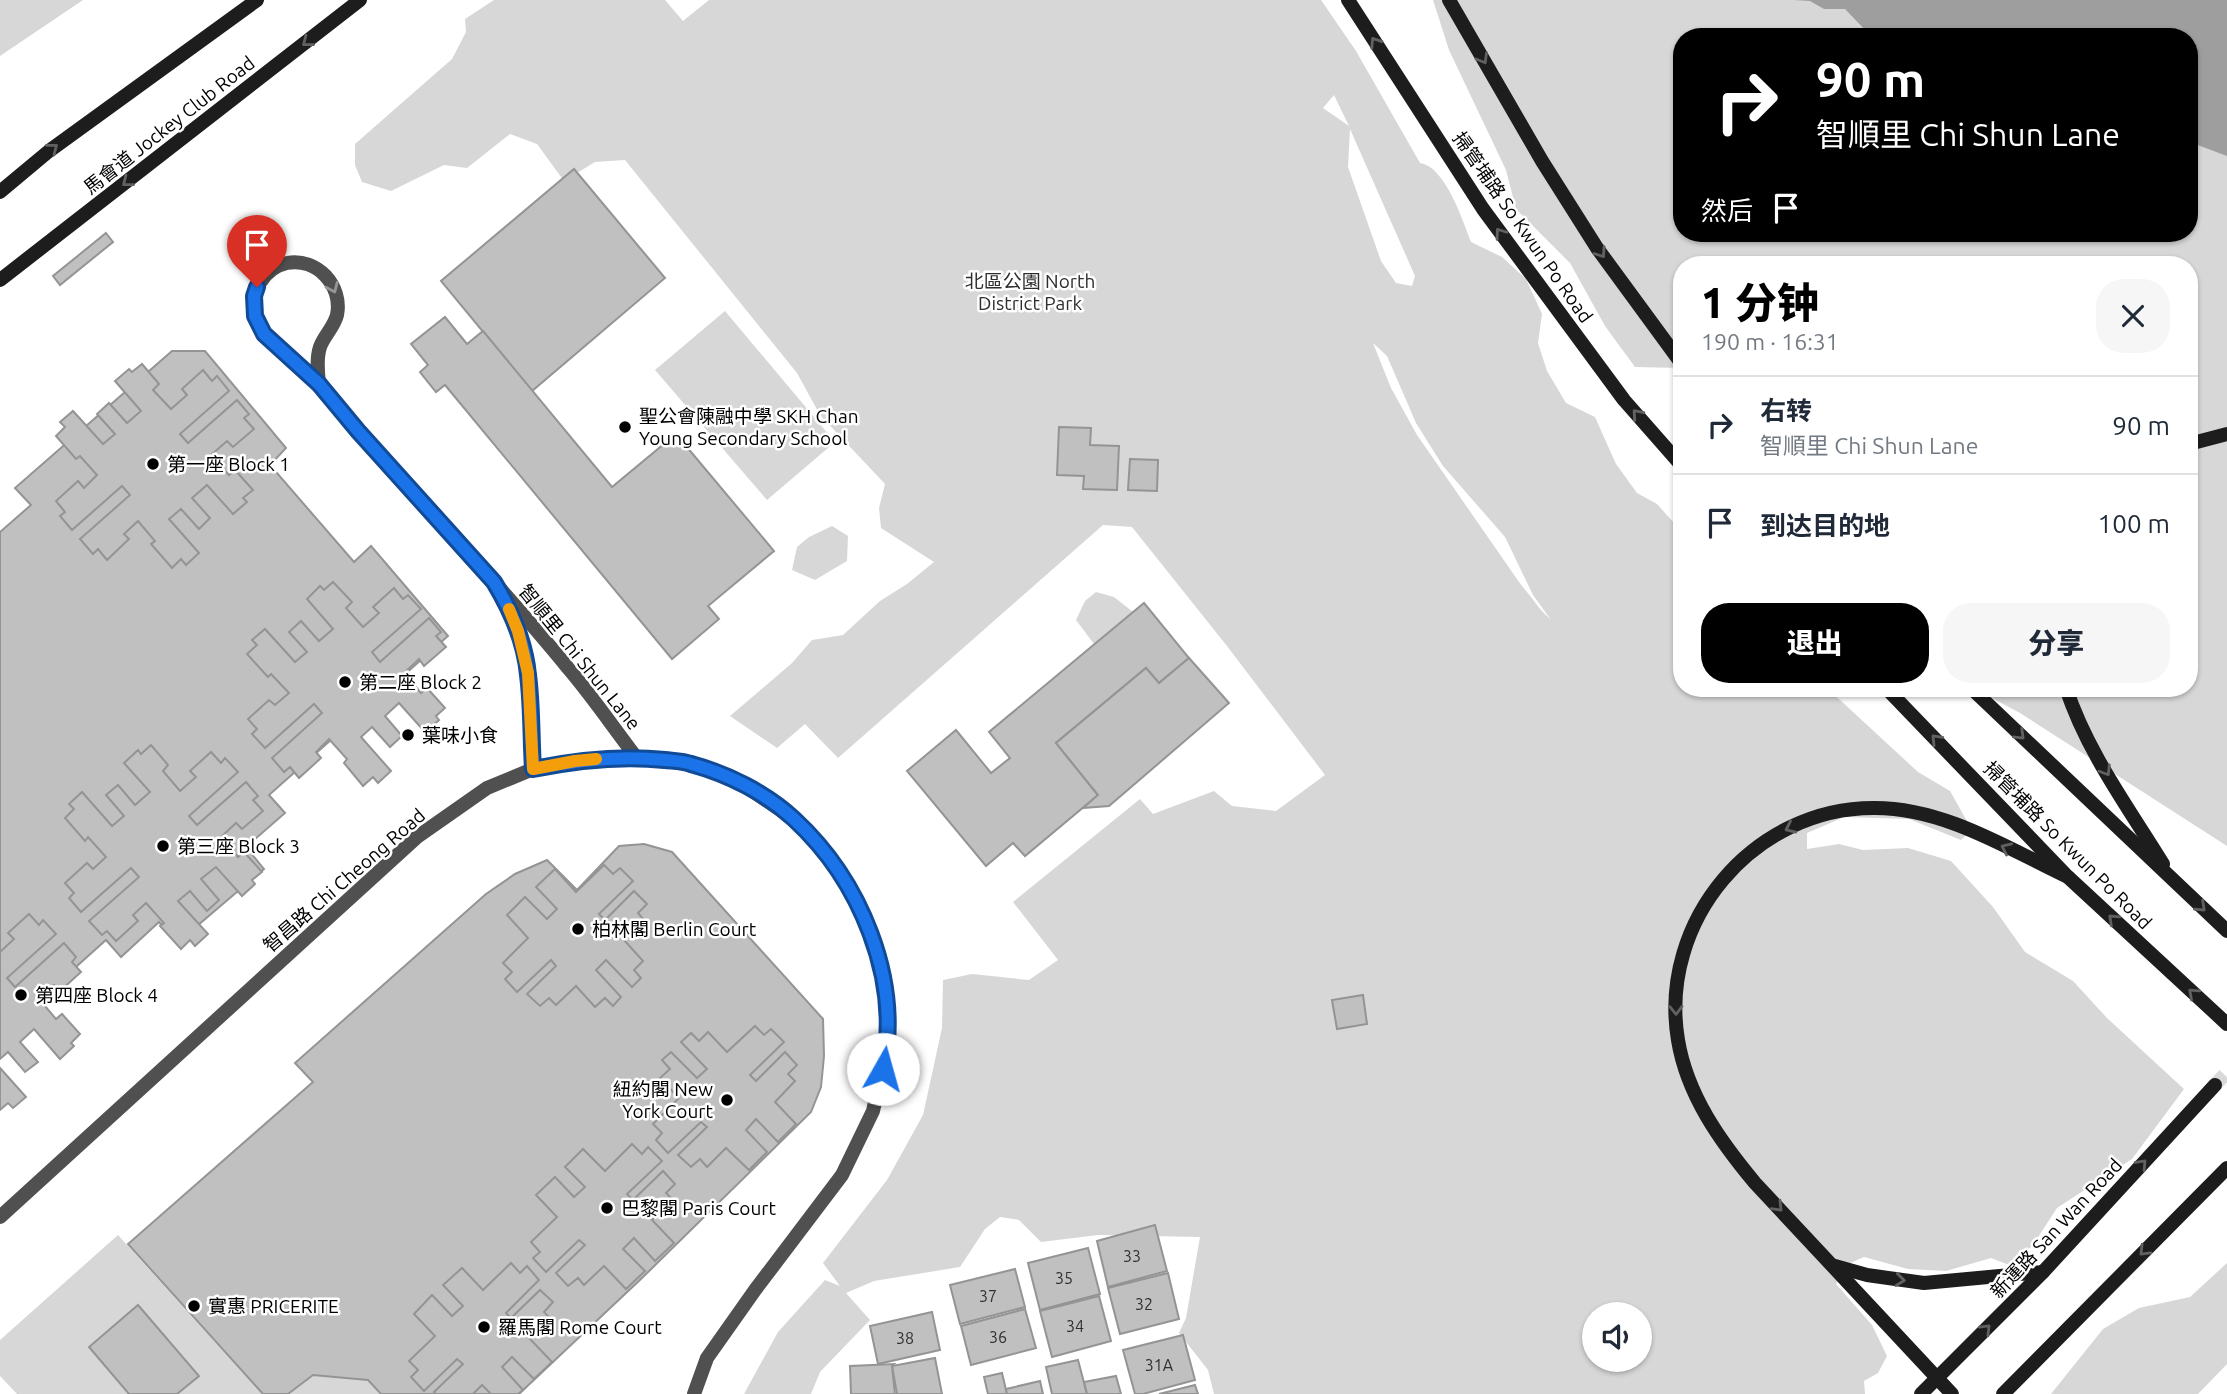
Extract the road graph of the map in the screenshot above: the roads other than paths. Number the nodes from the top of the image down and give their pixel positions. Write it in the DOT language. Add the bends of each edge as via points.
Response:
graph roads {
  1 [pos="257,0"];
  2 [pos="360,0"];
  3 [pos="1348,0"];
  4 [pos="1449,0"];
  5 [pos="0,192"];
  6 [pos="0,279"];
  7 [pos="1673,352"];
  8 [pos="319,384"];
  9 [pos="2227,434"];
  10 [pos="2198,442"];
  11 [pos="1673,456"];
  12 [pos="494,582"];
  13 [pos="1895,697"];
  14 [pos="1980,697"];
  15 [pos="2069,697"];
  16 [pos="636,757"];
  17 [pos="533,769"];
  18 [pos="2068,877"];
  19 [pos="2175,883"];
  20 [pos="2227,932"];
  21 [pos="2227,1024"];
  22 [pos="2215,1085"];
  23 [pos="2227,1168"];
  24 [pos="0,1217"];
  25 [pos="1834,1265"];
  26 [pos="2043,1272"];
  27 [pos="1937,1377"];
  28 [pos="694,1394"];
  29 [pos="1920,1394"];
  30 [pos="1952,1394"];
  31 [pos="2003,1394"];
  5 -- 1 [label="main road, one-way"];
  2 -- 6 [label="main road, 馬會道 Jockey Club Road, one-way"];
  11 -- 3 [label="main road, 掃管埔路 So Kwun Po Road, one-way" via="1624,400 1483,209"];
  4 -- 7 [label="main road, one-way" via="1597,248"];
  8 -- 8 [label="street, 智順里 Chi Shun Lane, one-way" via="264,334 255,316 254,296 262,279 286,263 320,270 337,295 337,316 319,348"];
  8 -- 12 [label="street, 智順里 Chi Shun Lane"];
  9 -- 10 [label="main road"];
  12 -- 16 [label="street, 智順里 Chi Shun Lane" via="569,668"];
  12 -- 17 [label="street, 智順里 Chi Shun Lane" via="518,631 528,673"];
  18 -- 13 [label="main road, 掃管埔路 So Kwun Po Road, one-way"];
  14 -- 19 [label="main road, one-way"];
  15 -- 19 [label="main road, one-way" via="2089,745"];
  16 -- 17 [label="street, 智昌路 Chi Cheong Road"];
  16 -- 28 [label="street, 智昌路 Chi Cheong Road" via="690,763 739,782 795,820 836,867 867,925 881,966 886,1001 887,1048 873,1111 842,1175 707,1358"];
  17 -- 24 [label="street, 智昌路 Chi Cheong Road" via="487,788 417,837"];
  21 -- 18 [label="main road, 掃管埔路 So Kwun Po Road, one-way"];
  18 -- 25 [label="main road, one-way" via="1931,816 1904,809 1845,810 1821,815 1768,838 1730,871 1703,909 1677,977 1675,1010 1686,1073 1731,1154"];
  19 -- 20 [label="main road, one-way"];
  26 -- 22 [label="main road, 新運路 San Wan Road, one-way"];
  23 -- 31 [label="main road, one-way"];
  25 -- 26 [label="main road, one-way" via="1924,1283"];
  25 -- 27 [label="main road"];
  27 -- 26 [label="main road, 新運路 San Wan Road, one-way"];
  27 -- 29 [label="main road, 新運路 San Wan Road"];
  27 -- 30 [label="main road"];
}
